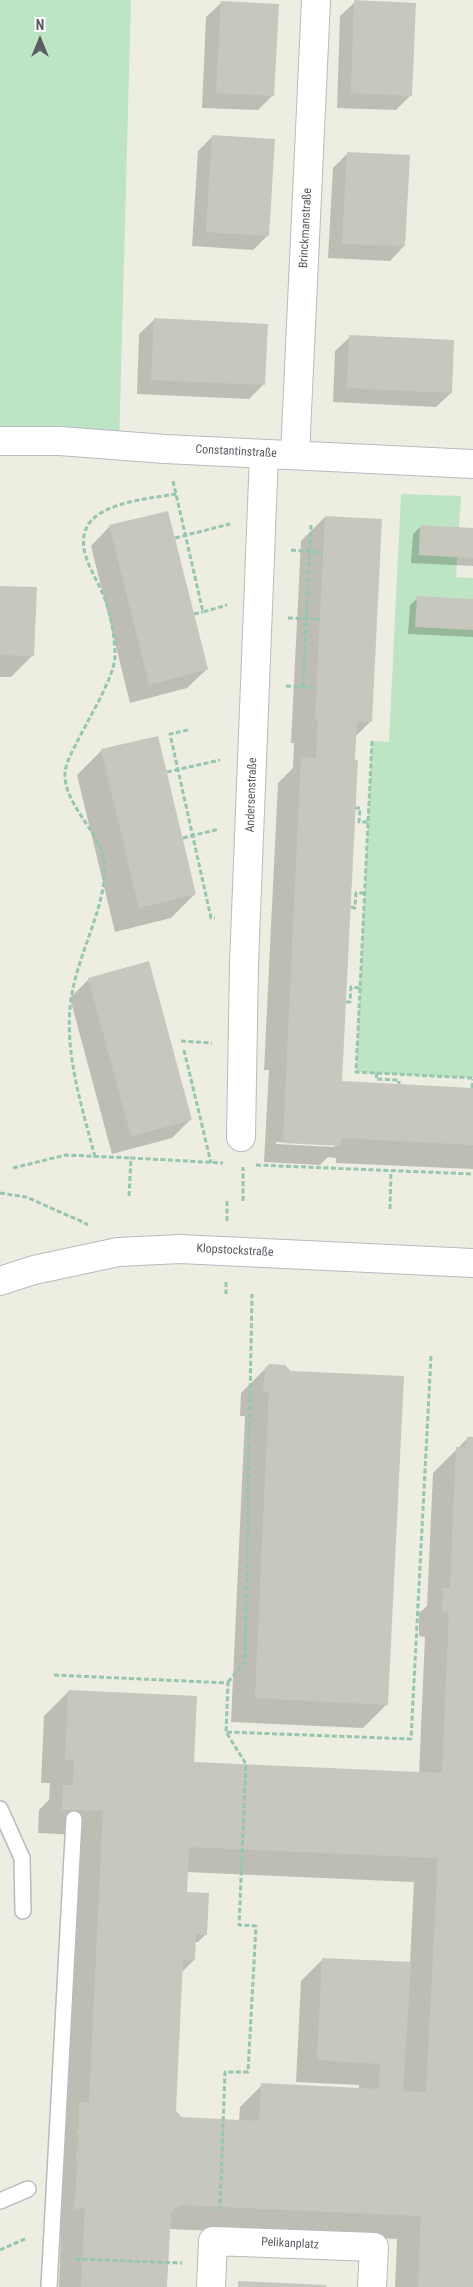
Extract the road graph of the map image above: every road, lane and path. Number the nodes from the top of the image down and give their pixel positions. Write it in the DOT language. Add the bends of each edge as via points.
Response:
graph roads {
  1 [pos="316,0"];
  2 [pos="0,441"];
  3 [pos="166,449"];
  4 [pos="264,454"];
  5 [pos="295,455"];
  6 [pos="473,464"];
  7 [pos="176,494"];
  8 [pos="262,516"];
  9 [pos="311,525"];
  10 [pos="186,536"];
  11 [pos="175,538"];
  12 [pos="259,597"];
  13 [pos="203,612"];
  14 [pos="194,614"];
  15 [pos="304,687"];
  16 [pos="188,730"];
  17 [pos="372,741"];
  18 [pos="253,753"];
  19 [pos="178,770"];
  20 [pos="167,772"];
  21 [pos="356,808"];
  22 [pos="368,822"];
  23 [pos="364,893"];
  24 [pos="351,907"];
  25 [pos="247,914"];
  26 [pos="360,988"];
  27 [pos="346,1002"];
  28 [pos="184,1050"];
  29 [pos="377,1073"];
  30 [pos="473,1078"];
  31 [pos="399,1084"];
  32 [pos="472,1088"];
  33 [pos="241,1137"];
  34 [pos="95,1157"];
  35 [pos="131,1158"];
  36 [pos="211,1163"];
  37 [pos="227,1164"];
  38 [pos="235,1164"];
  39 [pos="244,1165"];
  40 [pos="253,1165"];
  41 [pos="12,1168"];
  42 [pos="391,1171"];
  43 [pos="473,1174"];
  44 [pos="0,1193"];
  45 [pos="129,1196"];
  46 [pos="390,1209"];
  47 [pos="118,1252"];
  48 [pos="473,1263"];
  49 [pos="0,1281"];
  50 [pos="252,1294"];
  51 [pos="431,1356"];
  52 [pos="54,1675"];
  53 [pos="228,1683"];
  54 [pos="226,1732"];
  55 [pos="0,1809"];
  56 [pos="74,1819"];
  57 [pos="23,1911"];
  58 [pos="28,2189"];
  59 [pos="0,2201"];
  60 [pos="218,2206"];
  61 [pos="14,2243"];
  62 [pos="0,2250"];
  63 [pos="82,2259"];
  64 [pos="177,2263"];
  65 [pos="50,2287"];
  66 [pos="211,2287"];
  67 [pos="372,2287"];
  1 -- 5 [label="street, Brinckmanstraße"];
  2 -- 3 [label="street, Constantinstraße"];
  3 -- 4 [label="street, Constantinstraße"];
  3 -- 7 [label="path"];
  4 -- 5 [label="street, Constantinstraße"];
  4 -- 8 [label="street, Andersenstraße"];
  5 -- 6 [label="street, Constantinstraße"];
  7 -- 10 [label="path"];
  7 -- 34 [label="path" via="120,504 101,514 89,524 83,544 105,598 115,643 115,660 65,772 67,787 102,852 106,868 101,898 73,989 69,1016 78,1090"];
  8 -- 10 [label="path"];
  8 -- 12 [label="street, Andersenstraße"];
  9 -- 15 [label="path"];
  10 -- 11 [label="path"];
  10 -- 13 [label="path"];
  12 -- 13 [label="path"];
  12 -- 18 [label="street, Andersenstraße"];
  13 -- 14 [label="path"];
  16 -- 19 [label="path" via="170,734"];
  17 -- 22 [label="path"];
  18 -- 19 [label="path"];
  18 -- 25 [label="street, Andersenstraße"];
  19 -- 20 [label="path"];
  19 -- 25 [label="path" via="211,918"];
  21 -- 22 [label="path" via="360,808 359,822"];
  22 -- 23 [label="path"];
  23 -- 24 [label="path" via="356,893 355,908"];
  23 -- 26 [label="path"];
  25 -- 33 [label="street, Andersenstraße"];
  26 -- 27 [label="path" via="351,988 350,1002"];
  26 -- 29 [label="path" via="356,1072"];
  28 -- 36 [label="path"];
  29 -- 30 [label="path"];
  29 -- 31 [label="path" via="376,1079 399,1080"];
  30 -- 32 [label="path"];
  34 -- 35 [label="path"];
  34 -- 41 [label="path" via="66,1155"];
  35 -- 36 [label="path"];
  35 -- 45 [label="path"];
  36 -- 37 [label="path"];
  38 -- 39 [label="path"];
  40 -- 42 [label="path"];
  42 -- 43 [label="path"];
  42 -- 46 [label="path"];
  44 -- 47 [label="path" via="26,1197 83,1222"];
  47 -- 48 [label="street, Klopstockstraße" via="180,1249"];
  47 -- 49 [label="street, Klopstockstraße" via="34,1270"];
  50 -- 53 [label="path" via="244,1662"];
  51 -- 54 [label="path" via="411,1739"];
  52 -- 53 [label="path"];
  53 -- 54 [label="path"];
  54 -- 60 [label="path" via="246,1764 239,1925 256,1926 248,2072 225,2072"];
  55 -- 57 [label="lane" via="22,1858"];
  56 -- 65 [label="lane"];
  58 -- 59 [label="lane"];
  61 -- 62 [label="path"];
  63 -- 64 [label="path"];
  66 -- 67 [label="street, Pelikanplatz" via="213,2240 374,2247"];
}
